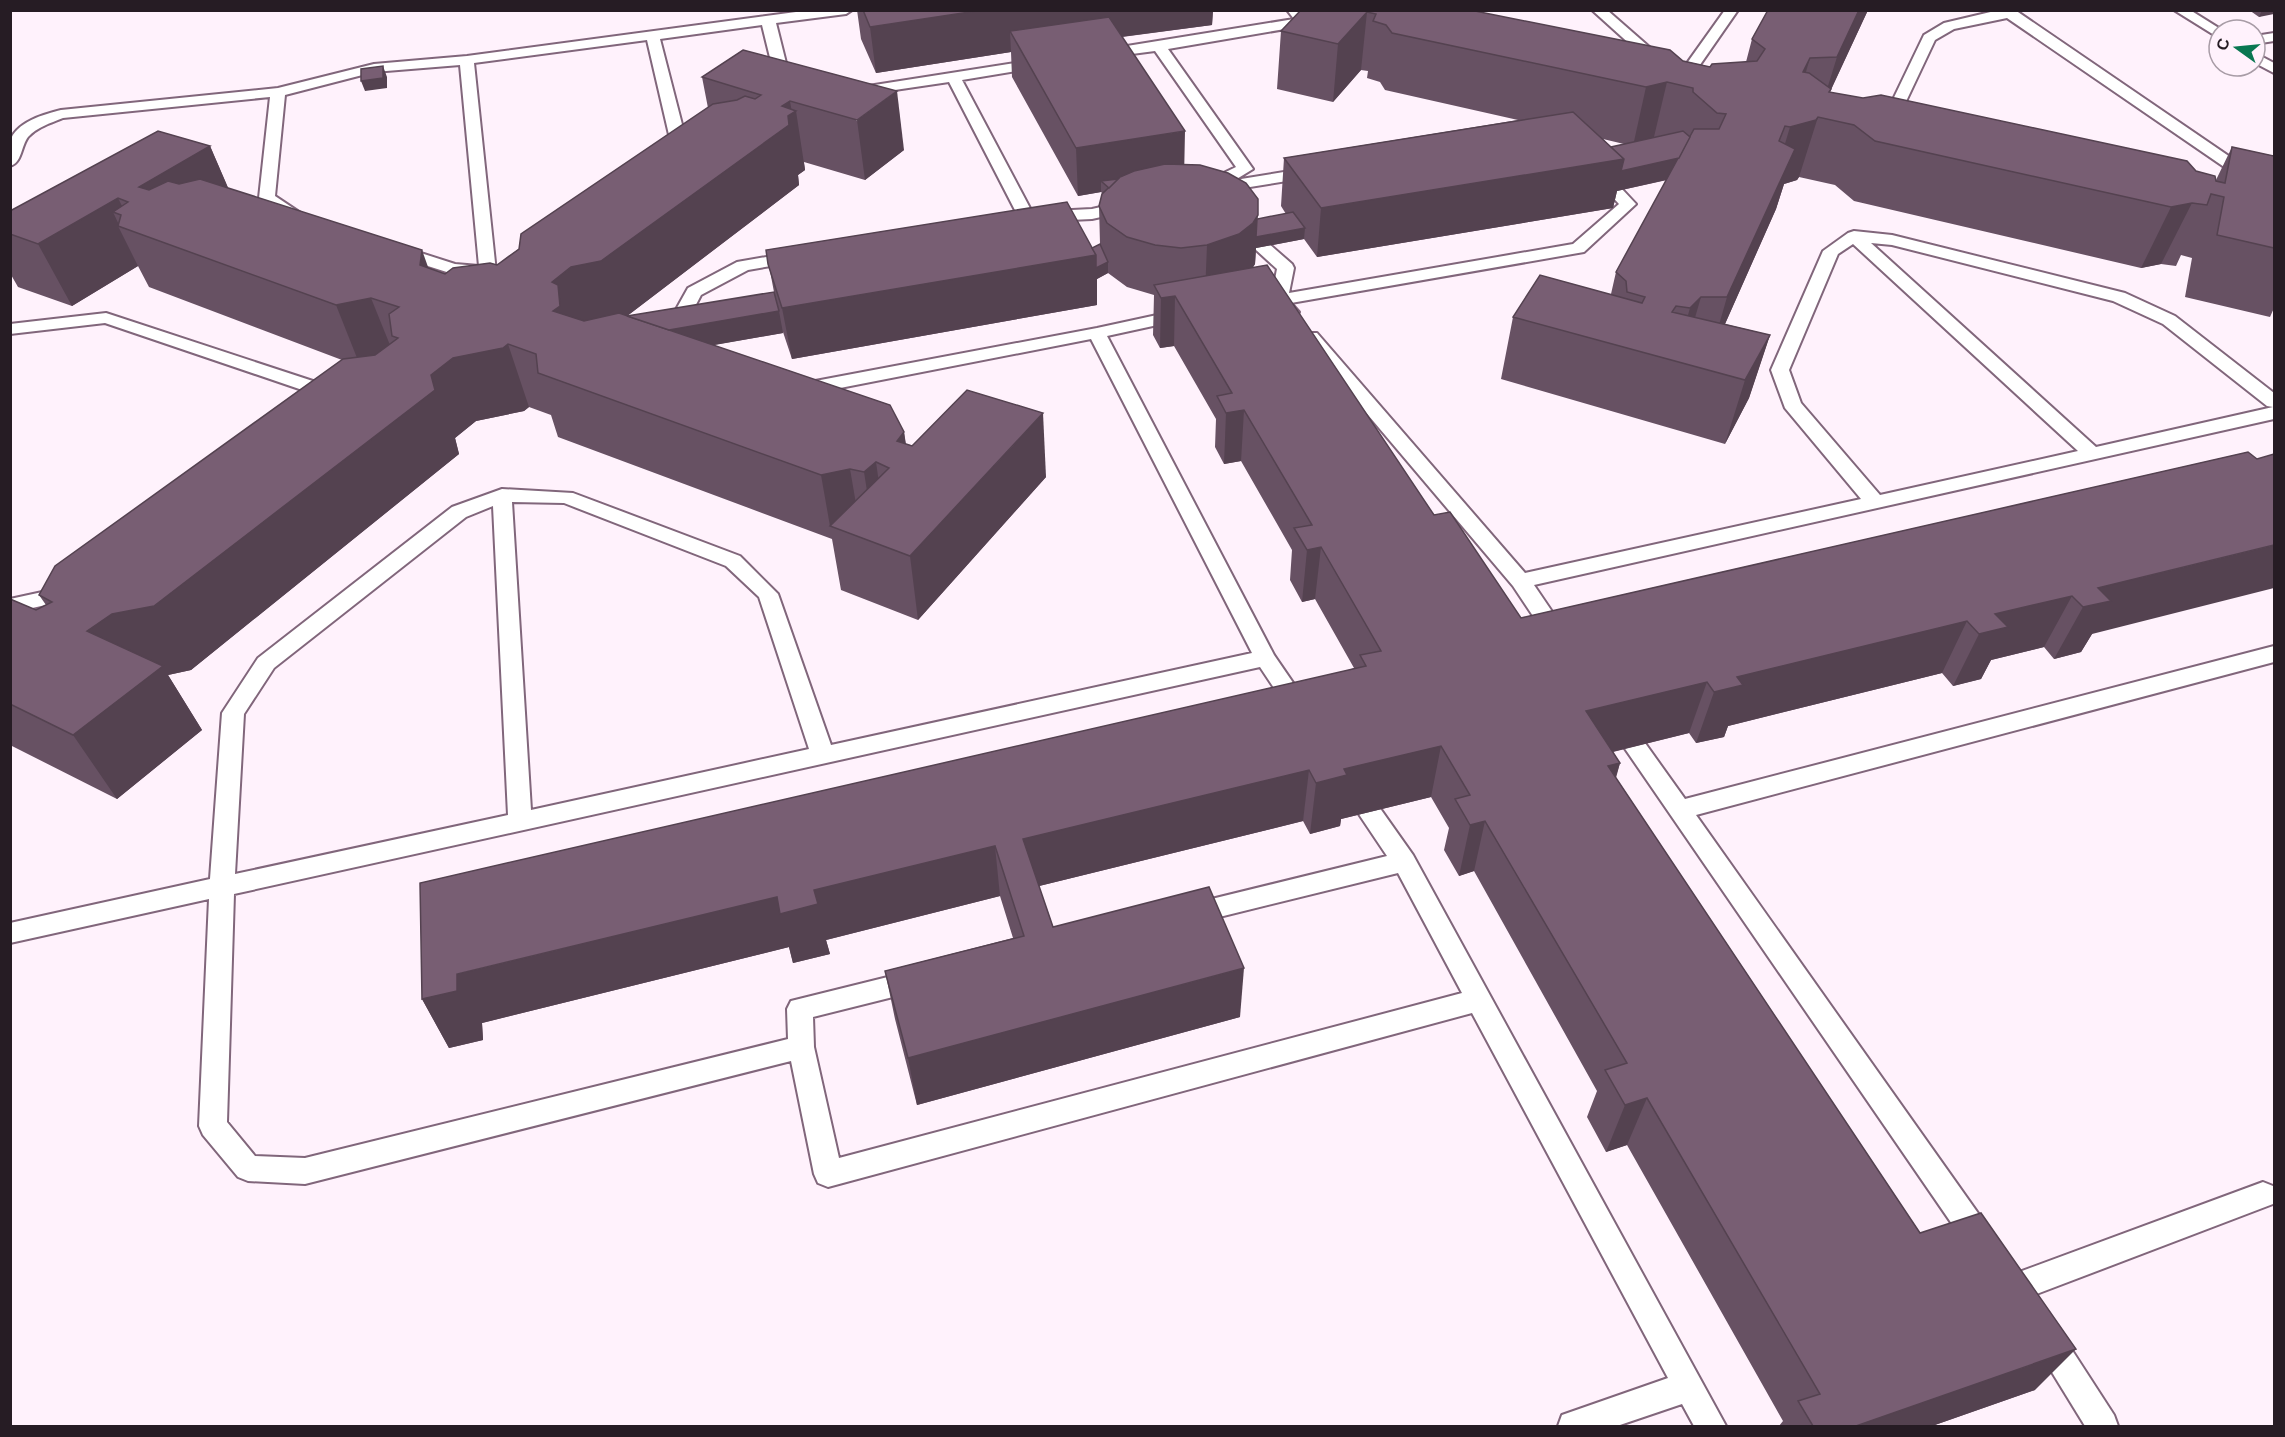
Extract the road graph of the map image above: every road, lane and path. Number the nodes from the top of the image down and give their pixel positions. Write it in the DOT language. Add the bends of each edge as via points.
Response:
graph roads {
  1 [pos="846,10"];
  2 [pos="1293,10"];
  3 [pos="1598,10"];
  4 [pos="1732,10"];
  5 [pos="2180,10"];
  6 [pos="2007,12"];
  7 [pos="768,21"];
  8 [pos="2207,27"];
  9 [pos="653,37"];
  10 [pos="1160,46"];
  11 [pos="1079,58"];
  12 [pos="467,60"];
  13 [pos="1056,61"];
  14 [pos="953,75"];
  15 [pos="1658,78"];
  16 [pos="1678,80"];
  17 [pos="278,92"];
  18 [pos="802,95"];
  19 [pos="830,96"];
  20 [pos="1908,136"];
  21 [pos="10,161"];
  22 [pos="651,168"];
  23 [pos="1200,190"];
  24 [pos="2241,190"];
  25 [pos="2269,191"];
  26 [pos="1028,218"];
  27 [pos="320,225"];
  28 [pos="1854,236"];
  29 [pos="375,243"];
  30 [pos="1279,300"];
  31 [pos="10,329"];
  32 [pos="1097,333"];
  33 [pos="2274,402"];
  34 [pos="2274,413"];
  35 [pos="323,419"];
  36 [pos="2092,453"];
  37 [pos="502,495"];
  38 [pos="1875,502"];
  39 [pos="90,580"];
  40 [pos="1520,581"];
  41 [pos="10,606"];
  42 [pos="2274,654"];
  43 [pos="1573,657"];
  44 [pos="1265,658"];
  45 [pos="1606,705"];
  46 [pos="1311,726"];
  47 [pos="823,756"];
  48 [pos="1337,765"];
  49 [pos="1679,810"];
  50 [pos="520,821"];
  51 [pos="1404,862"];
  52 [pos="222,887"];
  53 [pos="1160,921"];
  54 [pos="10,933"];
  55 [pos="939,975"];
  56 [pos="1479,1000"];
  57 [pos="801,1047"];
  58 [pos="2271,1198"];
  59 [pos="2002,1272"];
  60 [pos="1689,1386"];
  61 [pos="1573,1426"];
  62 [pos="1711,1426"];
  63 [pos="2103,1426"];
  1 -- 7 [label="lane"];
  2 -- 10 [label="lane" via="1303,22"];
  3 -- 16 [label="lane"];
  4 -- 16 [label="lane"];
  5 -- 8 [label="lane"];
  6 -- 20 [label="lane" via="1949,26 1929,38 1894,112 1898,132"];
  6 -- 25 [label="lane"];
  7 -- 9 [label="lane"];
  7 -- 18 [label="lane" via="784,86"];
  9 -- 12 [label="lane"];
  9 -- 22 [label="lane" via="678,140"];
  10 -- 11 [label="lane"];
  10 -- 23 [label="lane" via="1245,169"];
  12 -- 17 [label="lane" via="374,68"];
  12 -- 29 [label="lane" via="493,270 453,269"];
  13 -- 14 [label="lane"];
  14 -- 19 [label="lane"];
  14 -- 26 [label="lane"];
  15 -- 16 [label="lane"];
  17 -- 21 [label="lane" via="61,114 35,123 16,139"];
  17 -- 27 [label="lane" via="267,198 297,218"];
  23 -- 26 [label="lane" via="1092,214"];
  23 -- 30 [label="lane" via="1286,268"];
  23 -- 30 [label="lane" via="1485,144 1584,157 1628,204 1578,248"];
  24 -- 25 [label="lane"];
  26 -- 32 [label="lane" via="743,266 694,292 678,322 690,366 744,390 794,391"];
  28 -- 33 [label="lane" via="1892,240 2119,297 2169,320"];
  28 -- 36 [label="lane"];
  28 -- 38 [label="lane" via="1831,251 1780,370 1791,404"];
  30 -- 32 [label="lane" via="1254,299"];
  30 -- 40 [label="lane"];
  31 -- 35 [label="lane" via="106,318 321,390 338,402"];
  32 -- 44 [label="lane"];
  34 -- 36 [label="lane"];
  36 -- 38 [label="lane"];
  37 -- 47 [label="lane" via="566,496 733,561 768,594"];
  37 -- 50 [label="lane"];
  37 -- 52 [label="lane" via="459,512 266,663 233,713"];
  38 -- 40 [label="lane"];
  39 -- 41 [label="lane" via="70,593"];
  40 -- 43 [label="lane"];
  42 -- 49 [label="lane"];
  44 -- 46 [label="lane"];
  44 -- 47 [label="lane"];
  45 -- 49 [label="lane"];
  47 -- 50 [label="lane"];
  48 -- 51 [label="lane"];
  49 -- 59 [label="lane"];
  50 -- 52 [label="lane"];
  51 -- 53 [label="lane"];
  51 -- 56 [label="lane"];
  52 -- 54 [label="lane"];
  52 -- 57 [label="lane" via="213,1126 248,1168 305,1171"];
  55 -- 57 [label="lane" via="800,1009"];
  56 -- 57 [label="lane" via="828,1174"];
  56 -- 60 [label="lane"];
  58 -- 59 [label="lane"];
  59 -- 63 [label="lane"];
  60 -- 61 [label="lane"];
  60 -- 62 [label="lane"];
}
